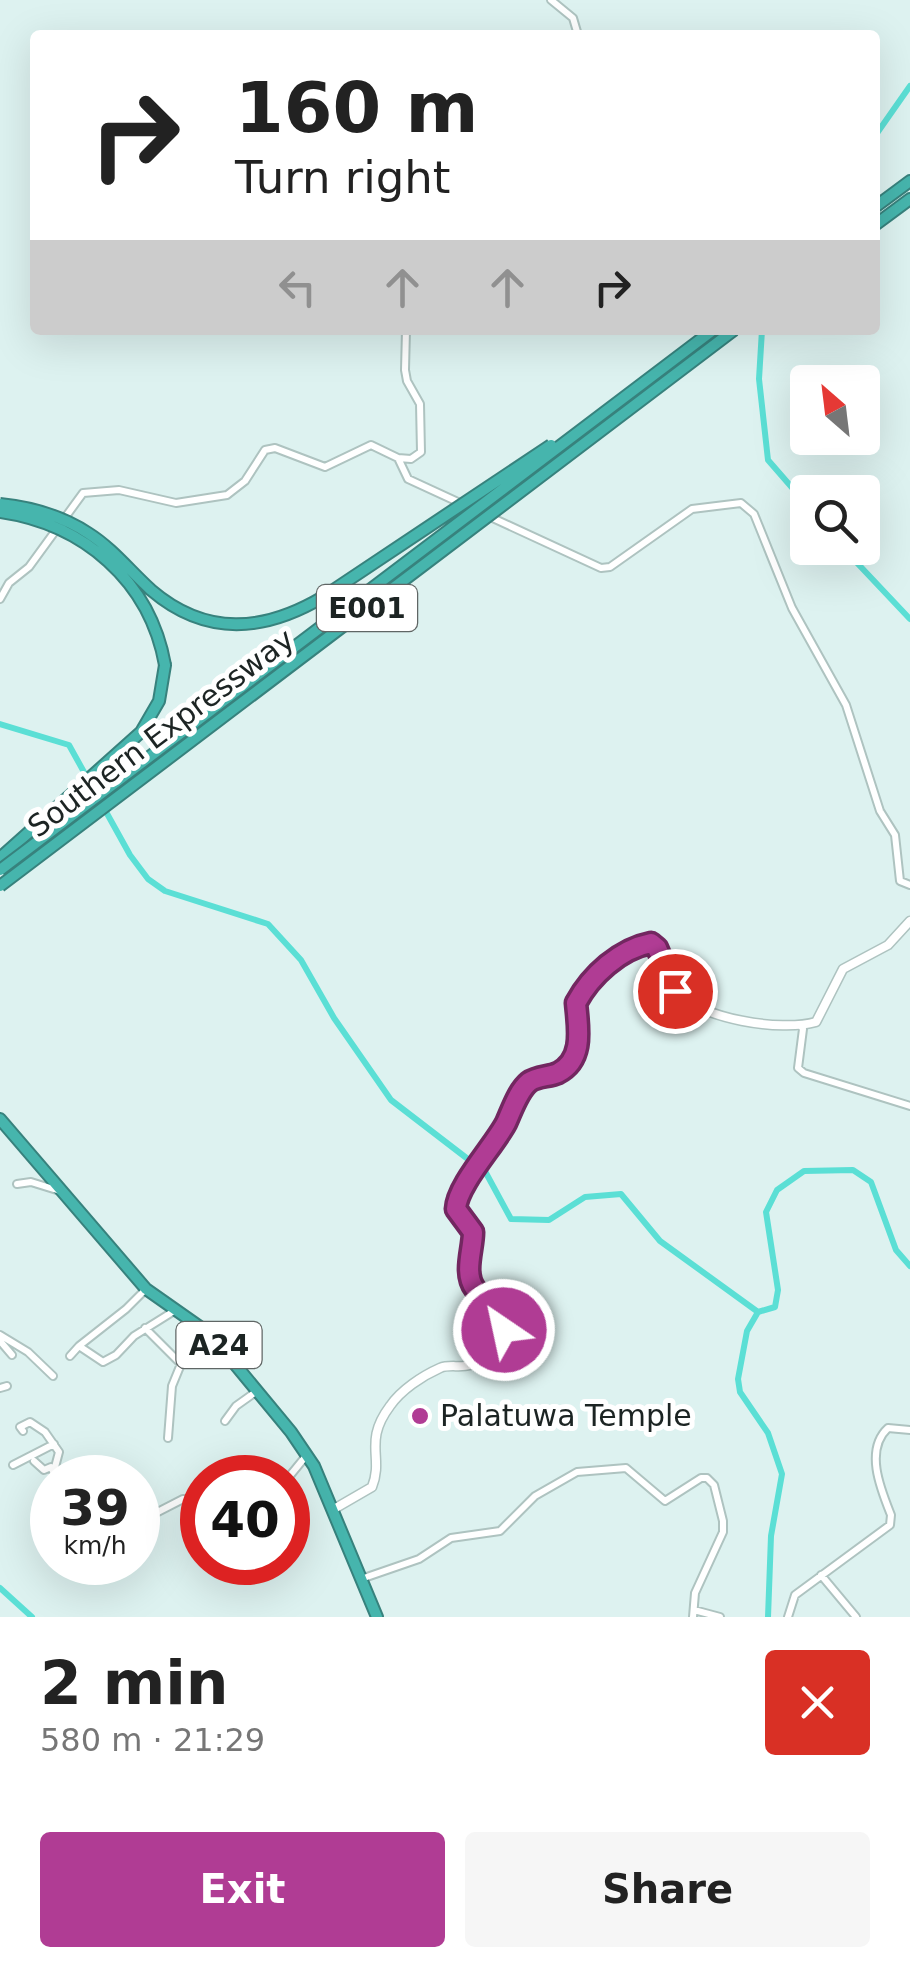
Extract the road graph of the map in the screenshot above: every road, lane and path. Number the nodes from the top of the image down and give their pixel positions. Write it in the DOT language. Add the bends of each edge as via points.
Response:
graph roads {
  1 [pos="551,0"];
  2 [pos="577,30"];
  3 [pos="910,181"];
  4 [pos="910,198"];
  5 [pos="880,204"];
  6 [pos="880,221"];
  7 [pos="406,335"];
  8 [pos="706,335"];
  9 [pos="727,335"];
  10 [pos="664,367"];
  11 [pos="398,458"];
  12 [pos="0,504"];
  13 [pos="0,512"];
  14 [pos="0,598"];
  15 [pos="0,858"];
  16 [pos="0,870"];
  17 [pos="910,885"];
  18 [pos="0,886"];
  19 [pos="910,920"];
  20 [pos="801,1026"];
  21 [pos="910,1106"];
  22 [pos="0,1119"];
  23 [pos="17,1184"];
  24 [pos="61,1191"];
  25 [pos="146,1289"];
  26 [pos="174,1311"];
  27 [pos="145,1328"];
  28 [pos="0,1338"];
  29 [pos="79,1346"];
  30 [pos="12,1355"];
  31 [pos="70,1356"];
  32 [pos="53,1376"];
  33 [pos="257,1391"];
  34 [pos="226,1421"];
  35 [pos="910,1430"];
  36 [pos="23,1431"];
  37 [pos="168,1438"];
  38 [pos="54,1444"];
  39 [pos="58,1455"];
  40 [pos="307,1455"];
  41 [pos="310,1461"];
  42 [pos="13,1465"];
  43 [pos="334,1509"];
  44 [pos="820,1576"];
  45 [pos="361,1579"];
  46 [pos="694,1614"];
  47 [pos="377,1617"];
  48 [pos="720,1617"];
  49 [pos="788,1617"];
  50 [pos="856,1617"];
  1 -- 2 [label="street" via="573,18"];
  3 -- 5 [label="highway"];
  4 -- 6 [label="highway"];
  7 -- 11 [label="street" via="407,381 420,404 420,452"];
  8 -- 10 [label="highway, Southern Expressway / E001, bridge"];
  9 -- 18 [label="highway, Southern Expressway / E001, bridge"];
  10 -- 12 [label="highway, bridge" via="280,619 228,624 189,615 86,531"];
  10 -- 16 [label="highway, Southern Expressway / E001, bridge"];
  11 -- 14 [label="street" via="371,444 325,467 275,448 265,450 227,495 176,504 119,490 83,492"];
  11 -- 17 [label="street" via="408,478 602,568 692,508 747,506 846,706 880,812 894,835 900,881"];
  13 -- 15 [label="highway, bridge" via="79,537 116,566 148,609 165,666 160,701 123,751"];
  19 -- 20 [label="street" via="888,946 843,968 816,1022"];
  20 -- 21 [label="street" via="798,1068 804,1073"];
  20 -- 43 [label="street" via="733,1020 687,1001 668,980 651,943 614,959 576,1003 580,1044 569,1064 529,1082 458,1197 456,1209 473,1232 468,1270 474,1288 501,1310 504,1330 472,1366 444,1366 392,1402 374,1438 372,1487"];
  22 -- 24 [label="highway, A24"];
  23 -- 24 [label="street"];
  24 -- 25 [label="highway, A24"];
  25 -- 26 [label="highway, A24"];
  25 -- 29 [label="street"];
  26 -- 27 [label="street"];
  26 -- 33 [label="highway, A24" via="210,1334"];
  27 -- 29 [label="street" via="103,1362"];
  27 -- 37 [label="street" via="182,1364 172,1386"];
  28 -- 30 [label="street"];
  28 -- 32 [label="street"];
  29 -- 31 [label="street"];
  33 -- 34 [label="street"];
  33 -- 40 [label="highway, A24"];
  35 -- 44 [label="street" via="888,1428 877,1444 890,1524"];
  36 -- 38 [label="street" via="20,1426 30,1422"];
  38 -- 39 [label="street"];
  38 -- 42 [label="street"];
  41 -- 43 [label="highway, A24"];
  43 -- 45 [label="highway, A24"];
  44 -- 49 [label="street" via="795,1595"];
  44 -- 50 [label="street"];
  45 -- 46 [label="street" via="419,1559 451,1538 500,1530 535,1496 577,1472 626,1468 664,1500 701,1478 714,1485 722,1532 695,1593"];
  45 -- 47 [label="highway, A24"];
  46 -- 48 [label="street"];
}
